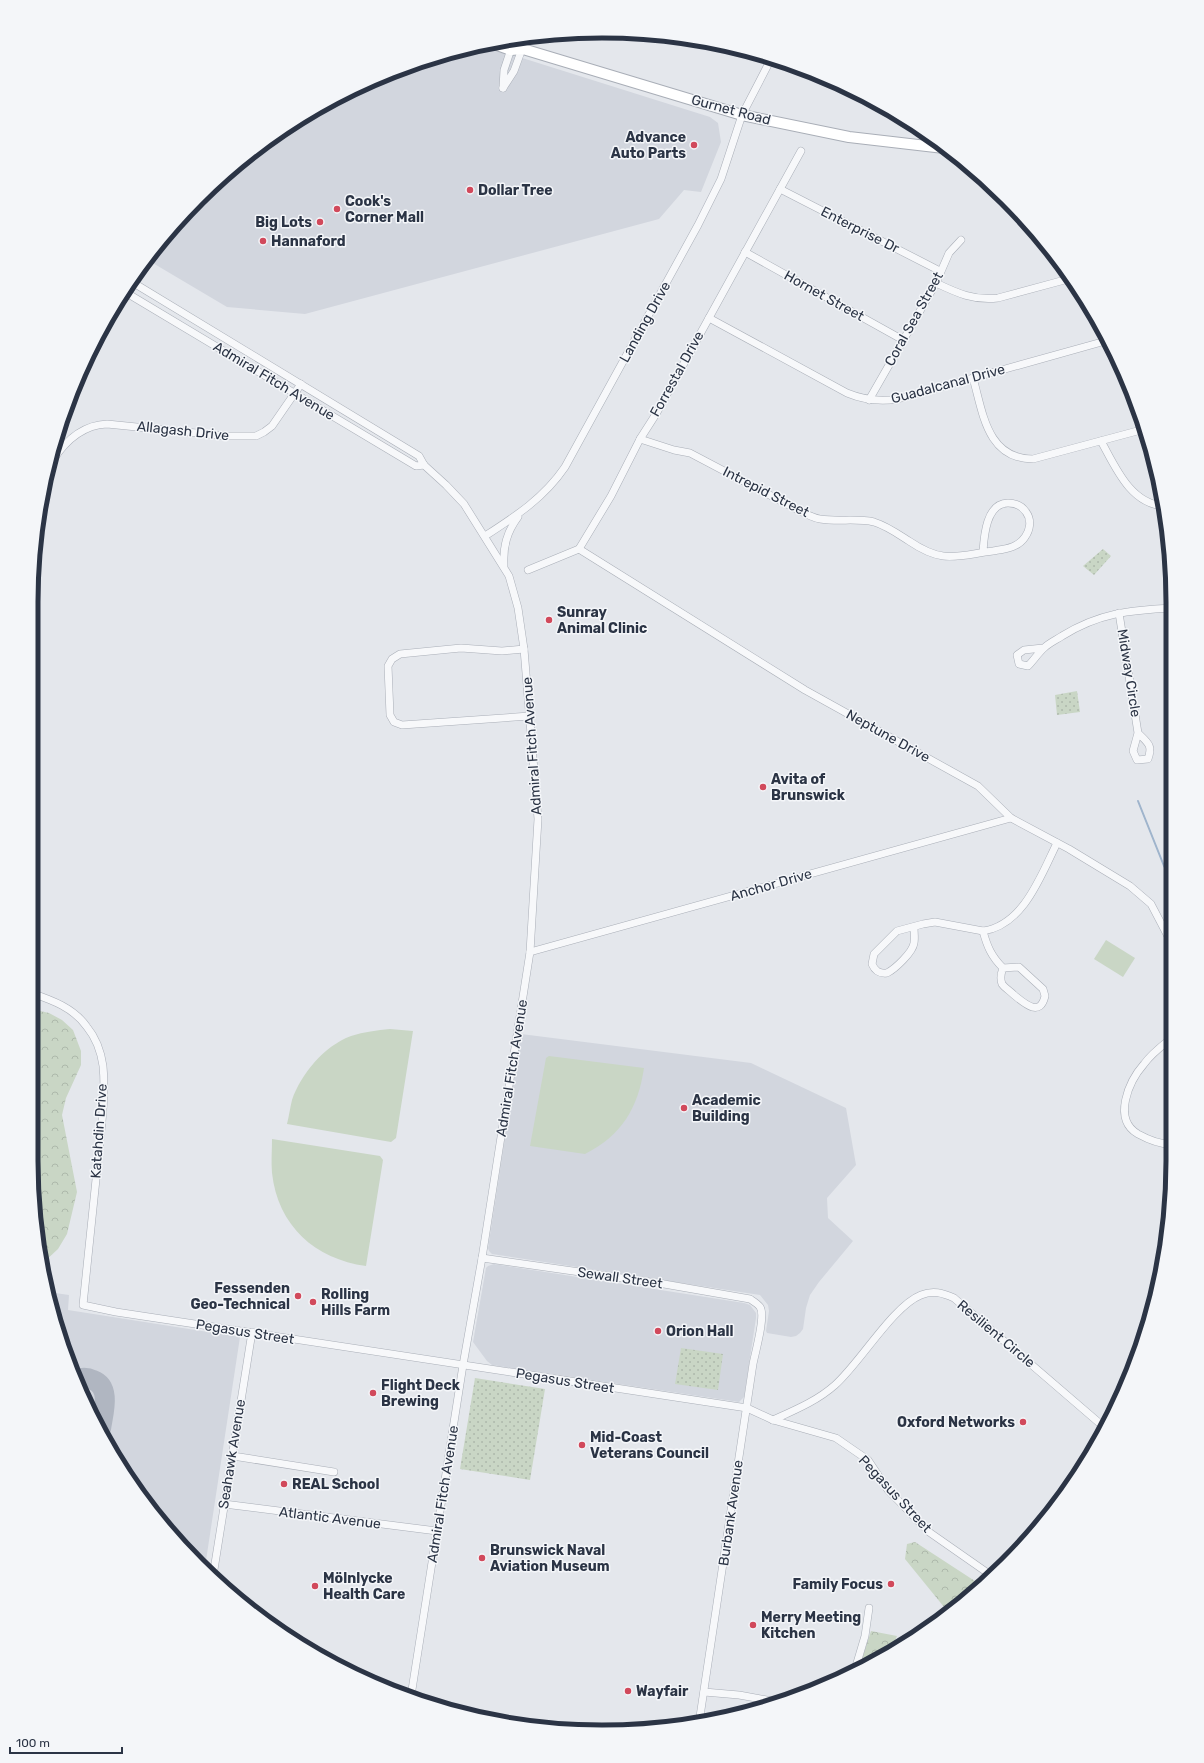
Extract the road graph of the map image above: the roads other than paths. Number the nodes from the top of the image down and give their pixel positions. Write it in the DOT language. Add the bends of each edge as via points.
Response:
graph roads {
  1 [pos="519,44"];
  2 [pos="524,44"];
  3 [pos="513,46"];
  4 [pos="503,47"];
  5 [pos="523,49"];
  6 [pos="511,50"];
  7 [pos="769,63"];
  8 [pos="742,115"];
  9 [pos="934,147"];
  10 [pos="801,151"];
  11 [pos="780,189"];
  12 [pos="960,240"];
  13 [pos="745,252"];
  14 [pos="940,271"];
  15 [pos="1064,280"];
  16 [pos="936,283"];
  17 [pos="136,285"];
  18 [pos="130,294"];
  19 [pos="709,318"];
  20 [pos="903,340"];
  21 [pos="1102,342"];
  22 [pos="973,378"];
  23 [pos="302,384"];
  24 [pos="295,394"];
  25 [pos="869,400"];
  26 [pos="1139,431"];
  27 [pos="640,439"];
  28 [pos="1101,441"];
  29 [pos="58,452"];
  30 [pos="424,465"];
  31 [pos="1157,504"];
  32 [pos="521,513"];
  33 [pos="485,536"];
  34 [pos="579,549"];
  35 [pos="983,552"];
  36 [pos="504,567"];
  37 [pos="528,570"];
  38 [pos="1166,608"];
  39 [pos="1119,613"];
  40 [pos="1043,648"];
  41 [pos="524,649"];
  42 [pos="530,716"];
  43 [pos="1138,733"];
  44 [pos="1011,818"];
  45 [pos="1057,843"];
  46 [pos="914,927"];
  47 [pos="983,931"];
  48 [pos="1166,933"];
  49 [pos="530,952"];
  50 [pos="1003,968"];
  51 [pos="38,996"];
  52 [pos="1166,1042"];
  53 [pos="1166,1143"];
  54 [pos="482,1258"];
  55 [pos="757,1304"];
  56 [pos="83,1305"];
  57 [pos="252,1332"];
  58 [pos="463,1366"];
  59 [pos="747,1408"];
  60 [pos="774,1420"];
  61 [pos="1100,1424"];
  62 [pos="233,1456"];
  63 [pos="334,1472"];
  64 [pos="224,1504"];
  65 [pos="437,1532"];
  66 [pos="214,1570"];
  67 [pos="987,1573"];
  68 [pos="869,1608"];
  69 [pos="857,1664"];
  70 [pos="412,1692"];
  71 [pos="704,1692"];
  72 [pos="767,1700"];
  73 [pos="700,1716"];
  1 -- 5 [label="main road"];
  2 -- 5 [label="street"];
  3 -- 6 [label="street"];
  4 -- 6 [label="main road, Gurnet Road"];
  5 -- 6 [label="main road, Gurnet Road"];
  5 -- 6 [label="street" via="514,71 503,88 504,70"];
  5 -- 8 [label="main road, Gurnet Road"];
  7 -- 8 [label="street, Landing Drive"];
  8 -- 9 [label="main road, Gurnet Road" via="849,137"];
  8 -- 32 [label="street, Landing Drive" via="721,179 575,450 555,481"];
  10 -- 11 [label="street, Forrestal Drive"];
  11 -- 13 [label="street, Forrestal Drive"];
  11 -- 14 [label="street, Enterprise Dr"];
  12 -- 14 [label="street, Coral Sea Street" via="949,253"];
  13 -- 19 [label="street, Forrestal Drive"];
  13 -- 20 [label="street, Hornet Street"];
  14 -- 16 [label="street, Coral Sea Street"];
  15 -- 16 [label="street" via="989,299 971,298"];
  16 -- 20 [label="street, Coral Sea Street"];
  17 -- 23 [label="street, Admiral Fitch Avenue"];
  18 -- 24 [label="street, Admiral Fitch Avenue"];
  19 -- 25 [label="street, Guadalcanal Drive" via="847,393"];
  19 -- 27 [label="street, Forrestal Drive"];
  20 -- 25 [label="street, Coral Sea Street"];
  21 -- 22 [label="street, Guadalcanal Drive"];
  22 -- 25 [label="street, Guadalcanal Drive" via="898,399"];
  22 -- 28 [label="street" via="989,433 1000,448 1015,457 1033,459"];
  23 -- 24 [label="street, Allagash Drive"];
  23 -- 30 [label="street, Admiral Fitch Avenue" via="419,456"];
  24 -- 29 [label="street, Allagash Drive" via="272,426 256,436 237,437 97,424 77,433"];
  24 -- 30 [label="street, Admiral Fitch Avenue" via="416,466"];
  26 -- 28 [label="street"];
  27 -- 34 [label="street, Forrestal Drive" via="611,496"];
  27 -- 35 [label="street, Intrepid Street" via="690,453 800,512 819,519 875,523 937,556 950,558"];
  28 -- 31 [label="street" via="1130,488 1143,500"];
  30 -- 33 [label="street, Admiral Fitch Avenue" via="464,504"];
  32 -- 33 [label="street, Landing Drive"];
  32 -- 36 [label="street, Landing Drive" via="504,541"];
  33 -- 36 [label="street, Admiral Fitch Avenue"];
  34 -- 37 [label="street"];
  34 -- 44 [label="street, Neptune Drive" via="805,690 978,786"];
  35 -- 35 [label="street, Intrepid Street" via="1008,548 1024,540 1030,523 1027,513 1021,506 1004,503 996,507 989,518 984,535"];
  36 -- 41 [label="street, Admiral Fitch Avenue" via="518,608"];
  38 -- 39 [label="street"];
  39 -- 40 [label="street" via="1089,621"];
  39 -- 43 [label="street, Midway Circle"];
  41 -- 42 [label="street, Admiral Fitch Avenue"];
  41 -- 42 [label="street" via="502,651 461,648 400,654 392,659 388,666 390,715 394,722 402,725"];
  42 -- 49 [label="street, Admiral Fitch Avenue" via="538,819"];
  44 -- 45 [label="street, Neptune Drive"];
  44 -- 49 [label="street, Anchor Drive"];
  45 -- 47 [label="street" via="1041,876 1016,914 1003,924"];
  45 -- 48 [label="street, Neptune Drive" via="1130,886 1150,904"];
  46 -- 46 [label="street" via="897,931 874,954 872,964 875,970 887,973 898,965 913,948"];
  46 -- 47 [label="street" via="935,922"];
  47 -- 50 [label="street" via="987,947"];
  49 -- 54 [label="street, Admiral Fitch Avenue"];
  50 -- 50 [label="street" via="1003,985 1028,1007 1042,1004 1046,996 1043,988 1019,967"];
  51 -- 56 [label="street, Katahdin Drive" via="75,1013 97,1043 102,1061 101,1127"];
  52 -- 53 [label="street" via="1155,1051 1130,1084 1124,1107 1127,1121 1134,1132 1154,1142"];
  54 -- 55 [label="street, Sewall Street" via="664,1284 750,1299"];
  54 -- 58 [label="street, Admiral Fitch Avenue"];
  55 -- 59 [label="street, Burbank Avenue" via="761,1307 762,1313"];
  56 -- 57 [label="street, Pegasus Street"];
  57 -- 58 [label="street, Pegasus Street"];
  57 -- 62 [label="street, Seahawk Avenue"];
  58 -- 59 [label="street, Pegasus Street"];
  58 -- 65 [label="street, Admiral Fitch Avenue"];
  59 -- 60 [label="street, Pegasus Street"];
  59 -- 71 [label="street, Burbank Avenue"];
  60 -- 61 [label="street, Resilient Circle" via="806,1405 834,1386 911,1300 923,1294 937,1292 954,1298"];
  60 -- 67 [label="street, Pegasus Street" via="836,1438 868,1460 888,1490 929,1532"];
  62 -- 63 [label="street"];
  62 -- 64 [label="street, Seahawk Avenue"];
  64 -- 65 [label="street, Atlantic Avenue"];
  64 -- 66 [label="street, Seahawk Avenue"];
  65 -- 70 [label="street, Admiral Fitch Avenue"];
  68 -- 69 [label="street" via="865,1636"];
  71 -- 72 [label="street"];
  71 -- 73 [label="street, Burbank Avenue"];
}
